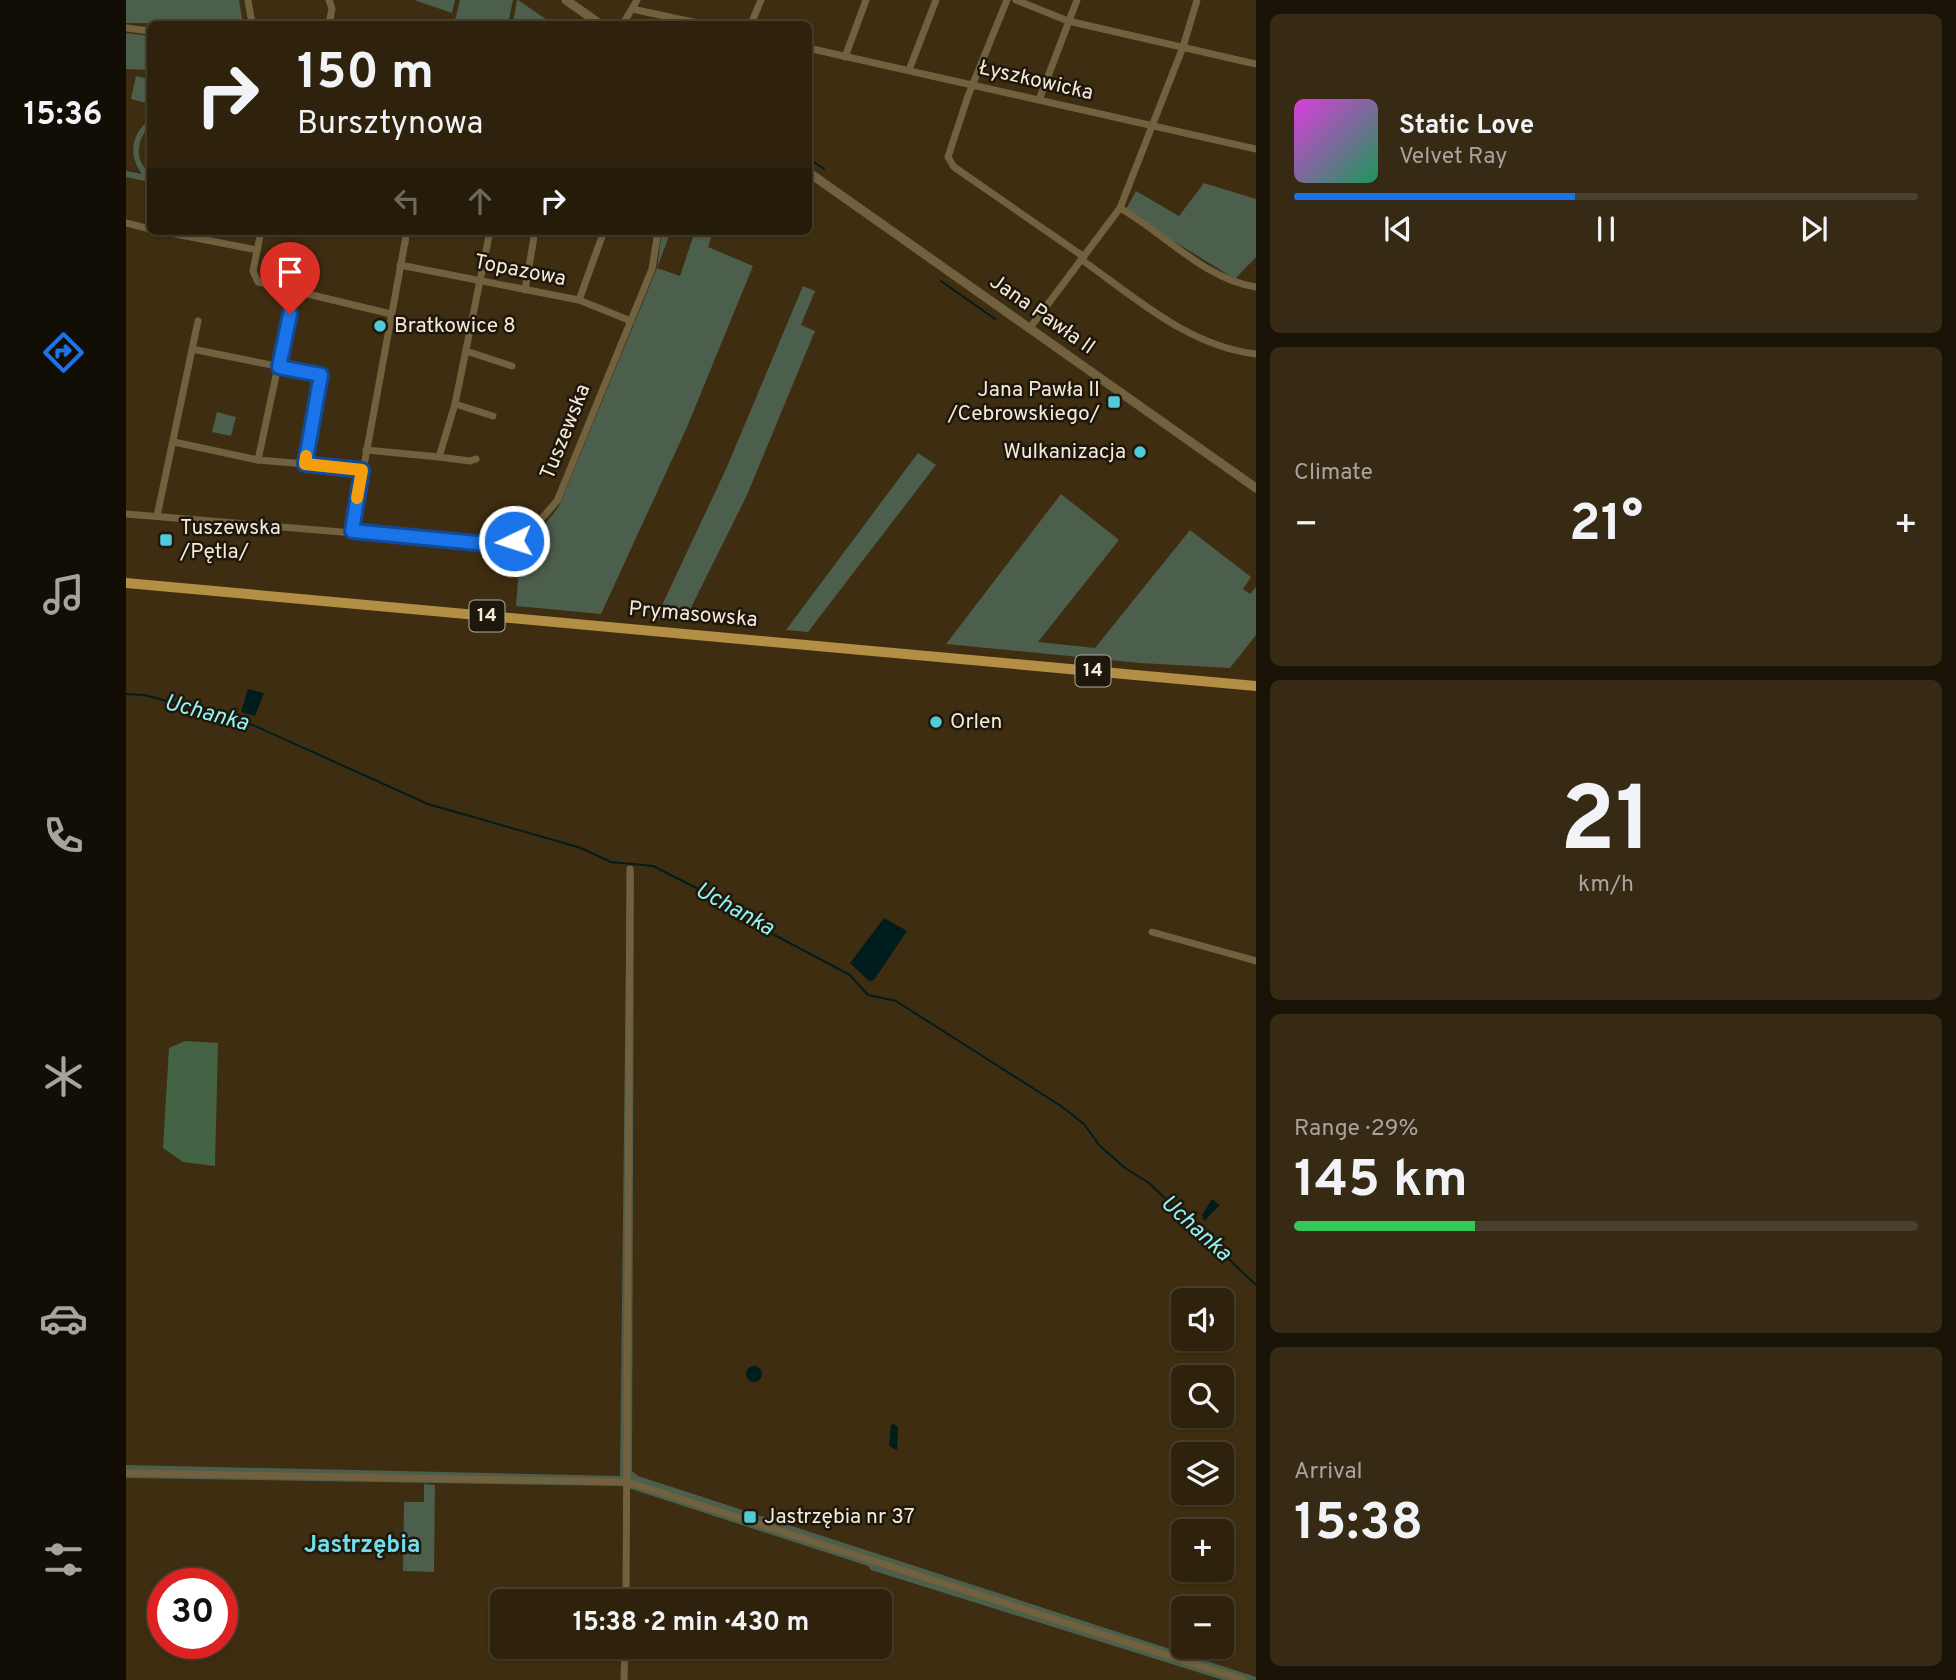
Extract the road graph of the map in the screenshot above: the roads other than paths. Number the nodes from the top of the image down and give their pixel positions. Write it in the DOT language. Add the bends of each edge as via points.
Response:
graph roads {
  1 [pos="248,0"];
  2 [pos="329,0"];
  3 [pos="566,0"];
  4 [pos="638,0"];
  5 [pos="761,0"];
  6 [pos="866,0"];
  7 [pos="936,0"];
  8 [pos="1007,0"];
  9 [pos="1016,0"];
  10 [pos="1077,0"];
  11 [pos="1197,0"];
  12 [pos="632,9"];
  13 [pos="252,21"];
  14 [pos="330,21"];
  15 [pos="596,21"];
  16 [pos="625,21"];
  17 [pos="688,21"];
  18 [pos="752,21"];
  19 [pos="1068,22"];
  20 [pos="126,28"];
  21 [pos="147,31"];
  22 [pos="1183,47"];
  23 [pos="812,49"];
  24 [pos="845,57"];
  25 [pos="1256,64"];
  26 [pos="909,71"];
  27 [pos="972,85"];
  28 [pos="1039,100"];
  29 [pos="1154,126"];
  30 [pos="1256,149"];
  31 [pos="812,175"];
  32 [pos="1120,208"];
  33 [pos="126,223"];
  34 [pos="147,228"];
  35 [pos="180,235"];
  36 [pos="260,235"];
  37 [pos="406,235"];
  38 [pos="489,235"];
  39 [pos="534,235"];
  40 [pos="603,235"];
  41 [pos="657,235"];
  42 [pos="257,250"];
  43 [pos="1083,258"];
  44 [pos="400,265"];
  45 [pos="480,281"];
  46 [pos="1256,287"];
  47 [pos="525,290"];
  48 [pos="295,291"];
  49 [pos="579,300"];
  50 [pos="391,314"];
  51 [pos="631,320"];
  52 [pos="198,321"];
  53 [pos="1030,328"];
  54 [pos="192,349"];
  55 [pos="466,351"];
  56 [pos="1256,354"];
  57 [pos="512,366"];
  58 [pos="279,367"];
  59 [pos="455,404"];
  60 [pos="493,416"];
  61 [pos="174,442"];
  62 [pos="366,450"];
  63 [pos="439,457"];
  64 [pos="476,459"];
  65 [pos="258,460"];
  66 [pos="305,464"];
  67 [pos="359,470"];
  68 [pos="1256,488"];
  69 [pos="126,514"];
  70 [pos="157,516"];
  71 [pos="352,531"];
  72 [pos="126,583"];
  73 [pos="1256,686"];
  74 [pos="630,869"];
  75 [pos="1153,932"];
  76 [pos="1256,961"];
  77 [pos="126,1473"];
  78 [pos="628,1482"];
  79 [pos="626,1589"];
  80 [pos="625,1659"];
  81 [pos="624,1680"];
  82 [pos="1244,1680"];
  1 -- 13 [label="street"];
  2 -- 14 [label="street"];
  3 -- 15 [label="street"];
  4 -- 12 [label="street"];
  5 -- 18 [label="street"];
  6 -- 24 [label="street"];
  7 -- 26 [label="street"];
  8 -- 27 [label="street"];
  9 -- 19 [label="street"];
  10 -- 19 [label="street"];
  11 -- 22 [label="street"];
  12 -- 16 [label="street"];
  12 -- 17 [label="street"];
  19 -- 22 [label="street"];
  19 -- 28 [label="street"];
  20 -- 21 [label="street"];
  22 -- 25 [label="street"];
  22 -- 29 [label="street"];
  23 -- 24 [label="street, Łyszkowicka"];
  24 -- 26 [label="street, Łyszkowicka"];
  26 -- 27 [label="street, Łyszkowicka"];
  27 -- 28 [label="street, Łyszkowicka"];
  27 -- 43 [label="street" via="948,157 954,167"];
  28 -- 29 [label="street, Łyszkowicka"];
  29 -- 30 [label="street, Łyszkowicka"];
  29 -- 32 [label="street"];
  31 -- 53 [label="street, Jana Pawła II"];
  32 -- 43 [label="street"];
  32 -- 46 [label="street" via="1209,268"];
  33 -- 34 [label="street"];
  35 -- 42 [label="street"];
  36 -- 42 [label="street"];
  37 -- 44 [label="street"];
  38 -- 45 [label="street"];
  39 -- 47 [label="street"];
  40 -- 49 [label="street"];
  41 -- 51 [label="street, Tuszewska" via="652,269"];
  42 -- 48 [label="street" via="254,278"];
  43 -- 53 [label="street"];
  43 -- 56 [label="street" via="1184,331 1206,342"];
  44 -- 45 [label="street, Topazowa"];
  44 -- 50 [label="street"];
  45 -- 47 [label="street, Topazowa"];
  45 -- 55 [label="street"];
  47 -- 49 [label="street, Topazowa"];
  48 -- 50 [label="street"];
  48 -- 58 [label="street"];
  49 -- 51 [label="street, Topazowa"];
  50 -- 62 [label="street"];
  51 -- 71 [label="street, Tuszewska" via="557,501 528,534 487,544"];
  52 -- 54 [label="street"];
  53 -- 68 [label="street, Jana Pawła II"];
  54 -- 58 [label="street"];
  54 -- 61 [label="street"];
  55 -- 57 [label="street"];
  55 -- 59 [label="street"];
  58 -- 65 [label="street"];
  58 -- 66 [label="street" via="321,375"];
  59 -- 60 [label="street"];
  59 -- 63 [label="street"];
  61 -- 65 [label="street"];
  61 -- 70 [label="street"];
  62 -- 63 [label="street"];
  62 -- 67 [label="street"];
  63 -- 64 [label="street"];
  65 -- 66 [label="street"];
  66 -- 67 [label="street"];
  67 -- 71 [label="street"];
  69 -- 70 [label="street, Tuszewska"];
  70 -- 71 [label="street, Tuszewska"];
  72 -- 73 [label="main road, Prymasowska / 14"];
  74 -- 78 [label="street"];
  75 -- 76 [label="street"];
  77 -- 78 [label="street"];
  78 -- 79 [label="street"];
  78 -- 82 [label="street"];
  80 -- 81 [label="street"];
}
